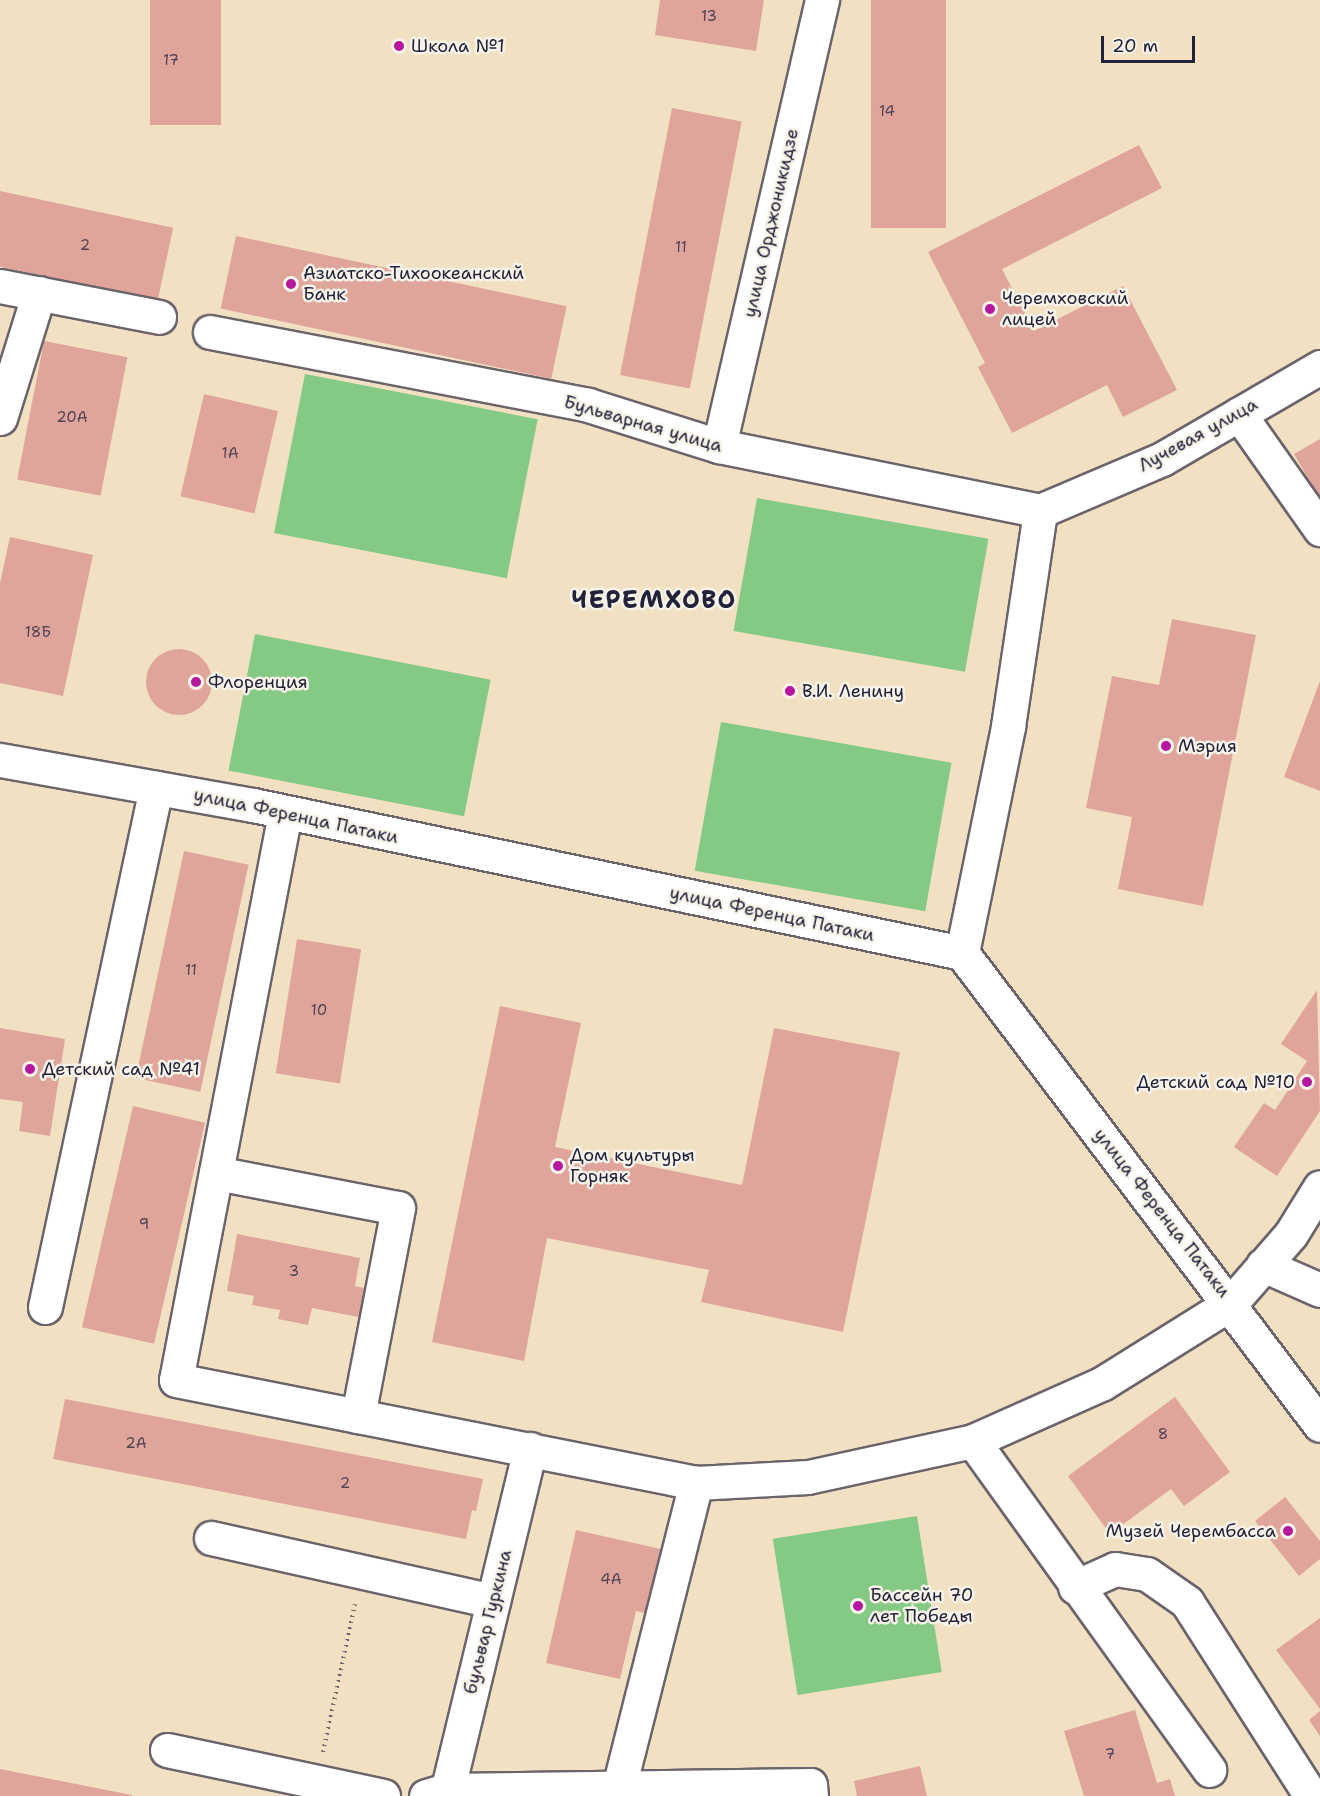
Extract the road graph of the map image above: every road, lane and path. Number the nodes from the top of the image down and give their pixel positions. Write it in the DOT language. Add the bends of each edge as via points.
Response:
graph roads {
  1 [pos="822,0"];
  2 [pos="0,285"];
  3 [pos="39,293"];
  4 [pos="159,317"];
  5 [pos="210,332"];
  6 [pos="1320,367"];
  7 [pos="1239,414"];
  8 [pos="0,418"];
  9 [pos="718,446"];
  10 [pos="1040,511"];
  11 [pos="1319,527"];
  12 [pos="0,760"];
  13 [pos="156,788"];
  14 [pos="285,813"];
  15 [pos="962,953"];
  16 [pos="216,1173"];
  17 [pos="1320,1187"];
  18 [pos="1263,1265"];
  19 [pos="1320,1290"];
  20 [pos="1231,1303"];
  21 [pos="45,1307"];
  22 [pos="358,1416"];
  23 [pos="1320,1425"];
  24 [pos="973,1441"];
  25 [pos="530,1449"];
  26 [pos="696,1483"];
  27 [pos="211,1538"];
  28 [pos="362,1572"];
  29 [pos="1075,1587"];
  30 [pos="493,1601"];
  31 [pos="167,1750"];
  32 [pos="1209,1770"];
  33 [pos="316,1782"];
  34 [pos="619,1787"];
  35 [pos="440,1794"];
  36 [pos="382,1796"];
  37 [pos="811,1796"];
  38 [pos="1311,1796"];
  1 -- 9 [label="street, улица Орджоникидзе"];
  2 -- 3 [label="street"];
  3 -- 4 [label="street"];
  3 -- 8 [label="street"];
  5 -- 9 [label="street, Бульварная улица" via="588,405"];
  6 -- 7 [label="street, Лучевая улица"];
  7 -- 10 [label="street, Лучевая улица" via="1162,459"];
  7 -- 11 [label="street"];
  9 -- 10 [label="street, Бульварная улица"];
  10 -- 15 [label="street" via="1008,726"];
  12 -- 13 [label="street, улица Ференца Патаки"];
  13 -- 14 [label="street, улица Ференца Патаки"];
  13 -- 21 [label="street"];
  14 -- 15 [label="street, улица Ференца Патаки"];
  14 -- 16 [label="street"];
  15 -- 20 [label="street, улица Ференца Патаки"];
  16 -- 22 [label="street" via="176,1380"];
  16 -- 22 [label="street" via="398,1208"];
  17 -- 18 [label="street"];
  18 -- 19 [label="street"];
  18 -- 20 [label="street"];
  20 -- 23 [label="street, улица Ференца Патаки"];
  20 -- 24 [label="street" via="1103,1383"];
  22 -- 25 [label="street"];
  24 -- 26 [label="street" via="808,1477"];
  24 -- 29 [label="street"];
  25 -- 26 [label="street"];
  25 -- 30 [label="street, бульвар Гуркина"];
  26 -- 34 [label="street"];
  27 -- 28 [label="street"];
  28 -- 30 [label="street"];
  28 -- 33 [label="path"];
  29 -- 32 [label="street"];
  29 -- 38 [label="street" via="1115,1569 1147,1574 1187,1602"];
  30 -- 35 [label="street, бульвар Гуркина"];
  31 -- 33 [label="street"];
  33 -- 36 [label="street"];
  34 -- 35 [label="street"];
  34 -- 37 [label="street" via="810,1785"];
}
